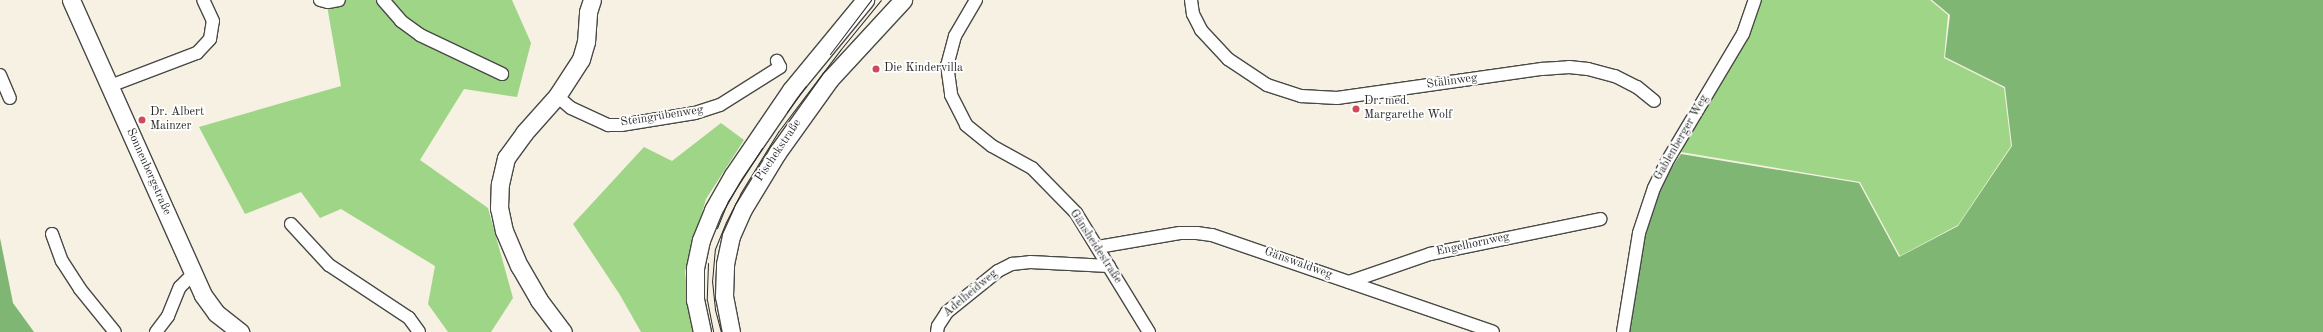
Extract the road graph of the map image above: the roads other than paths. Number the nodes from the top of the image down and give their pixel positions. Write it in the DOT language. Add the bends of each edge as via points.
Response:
graph roads {
  1 [pos="71,0"];
  2 [pos="203,0"];
  3 [pos="320,0"];
  4 [pos="339,0"];
  5 [pos="382,0"];
  6 [pos="592,0"];
  7 [pos="865,0"];
  8 [pos="903,0"];
  9 [pos="976,0"];
  10 [pos="1191,0"];
  11 [pos="1755,0"];
  12 [pos="777,61"];
  13 [pos="502,74"];
  14 [pos="0,75"];
  15 [pos="110,86"];
  16 [pos="557,96"];
  17 [pos="10,98"];
  18 [pos="1654,100"];
  19 [pos="1600,219"];
  20 [pos="291,224"];
  21 [pos="52,234"];
  22 [pos="1098,247"];
  23 [pos="1110,266"];
  24 [pos="193,274"];
  25 [pos="1350,282"];
  26 [pos="115,332"];
  27 [pos="156,332"];
  28 [pos="240,332"];
  29 [pos="419,332"];
  30 [pos="563,332"];
  31 [pos="702,332"];
  32 [pos="732,332"];
  33 [pos="937,332"];
  34 [pos="1149,332"];
  35 [pos="1493,332"];
  36 [pos="1623,332"];
  1 -- 15 [label="main road, Sonnenbergstraße"];
  2 -- 15 [label="street" via="213,21 210,39 197,53"];
  3 -- 4 [label="street"];
  5 -- 13 [label="street" via="401,21 420,35"];
  6 -- 16 [label="main road" via="581,58"];
  7 -- 31 [label="main road, Pischekstraße" via="791,90 733,175 713,210 701,240 695,268 695,300"];
  8 -- 32 [label="main road, Pischekstraße" via="830,79 777,153 743,209 731,236 725,264 724,296"];
  9 -- 22 [label="street, Gänsheidestraße" via="955,36 947,65 951,95 966,125 992,146 1032,168 1076,213"];
  10 -- 18 [label="street, Stälinweg" via="1193,14 1201,30 1228,59 1267,85 1301,96 1337,98 1569,67 1615,76 1637,87"];
  11 -- 36 [label="street, Gablenberger Weg" via="1742,34 1654,188 1639,233"];
  12 -- 16 [label="street, Steingrübenweg" via="780,67 720,105 695,113 621,125 608,124 571,108"];
  14 -- 17 [label="street"];
  15 -- 24 [label="main road, Sonnenbergstraße"];
  16 -- 30 [label="main road" via="506,158 500,184 499,208 504,231 519,266 539,300"];
  19 -- 25 [label="street, Engelhornweg" via="1430,254"];
  20 -- 29 [label="street" via="329,265 409,318"];
  21 -- 26 [label="street" via="62,261 80,289"];
  22 -- 23 [label="street, Gänsheidestraße"];
  22 -- 25 [label="street, Gänswaldweg" via="1197,232 1227,239"];
  23 -- 33 [label="street, Adelheidweg" via="1030,262 1012,264 998,271 947,312"];
  23 -- 34 [label="street, Gänsheidestraße"];
  24 -- 27 [label="street" via="180,287 168,316"];
  24 -- 28 [label="main road, Sonnenbergstraße" via="216,313"];
  25 -- 35 [label="street, Gänswaldweg"];
}
